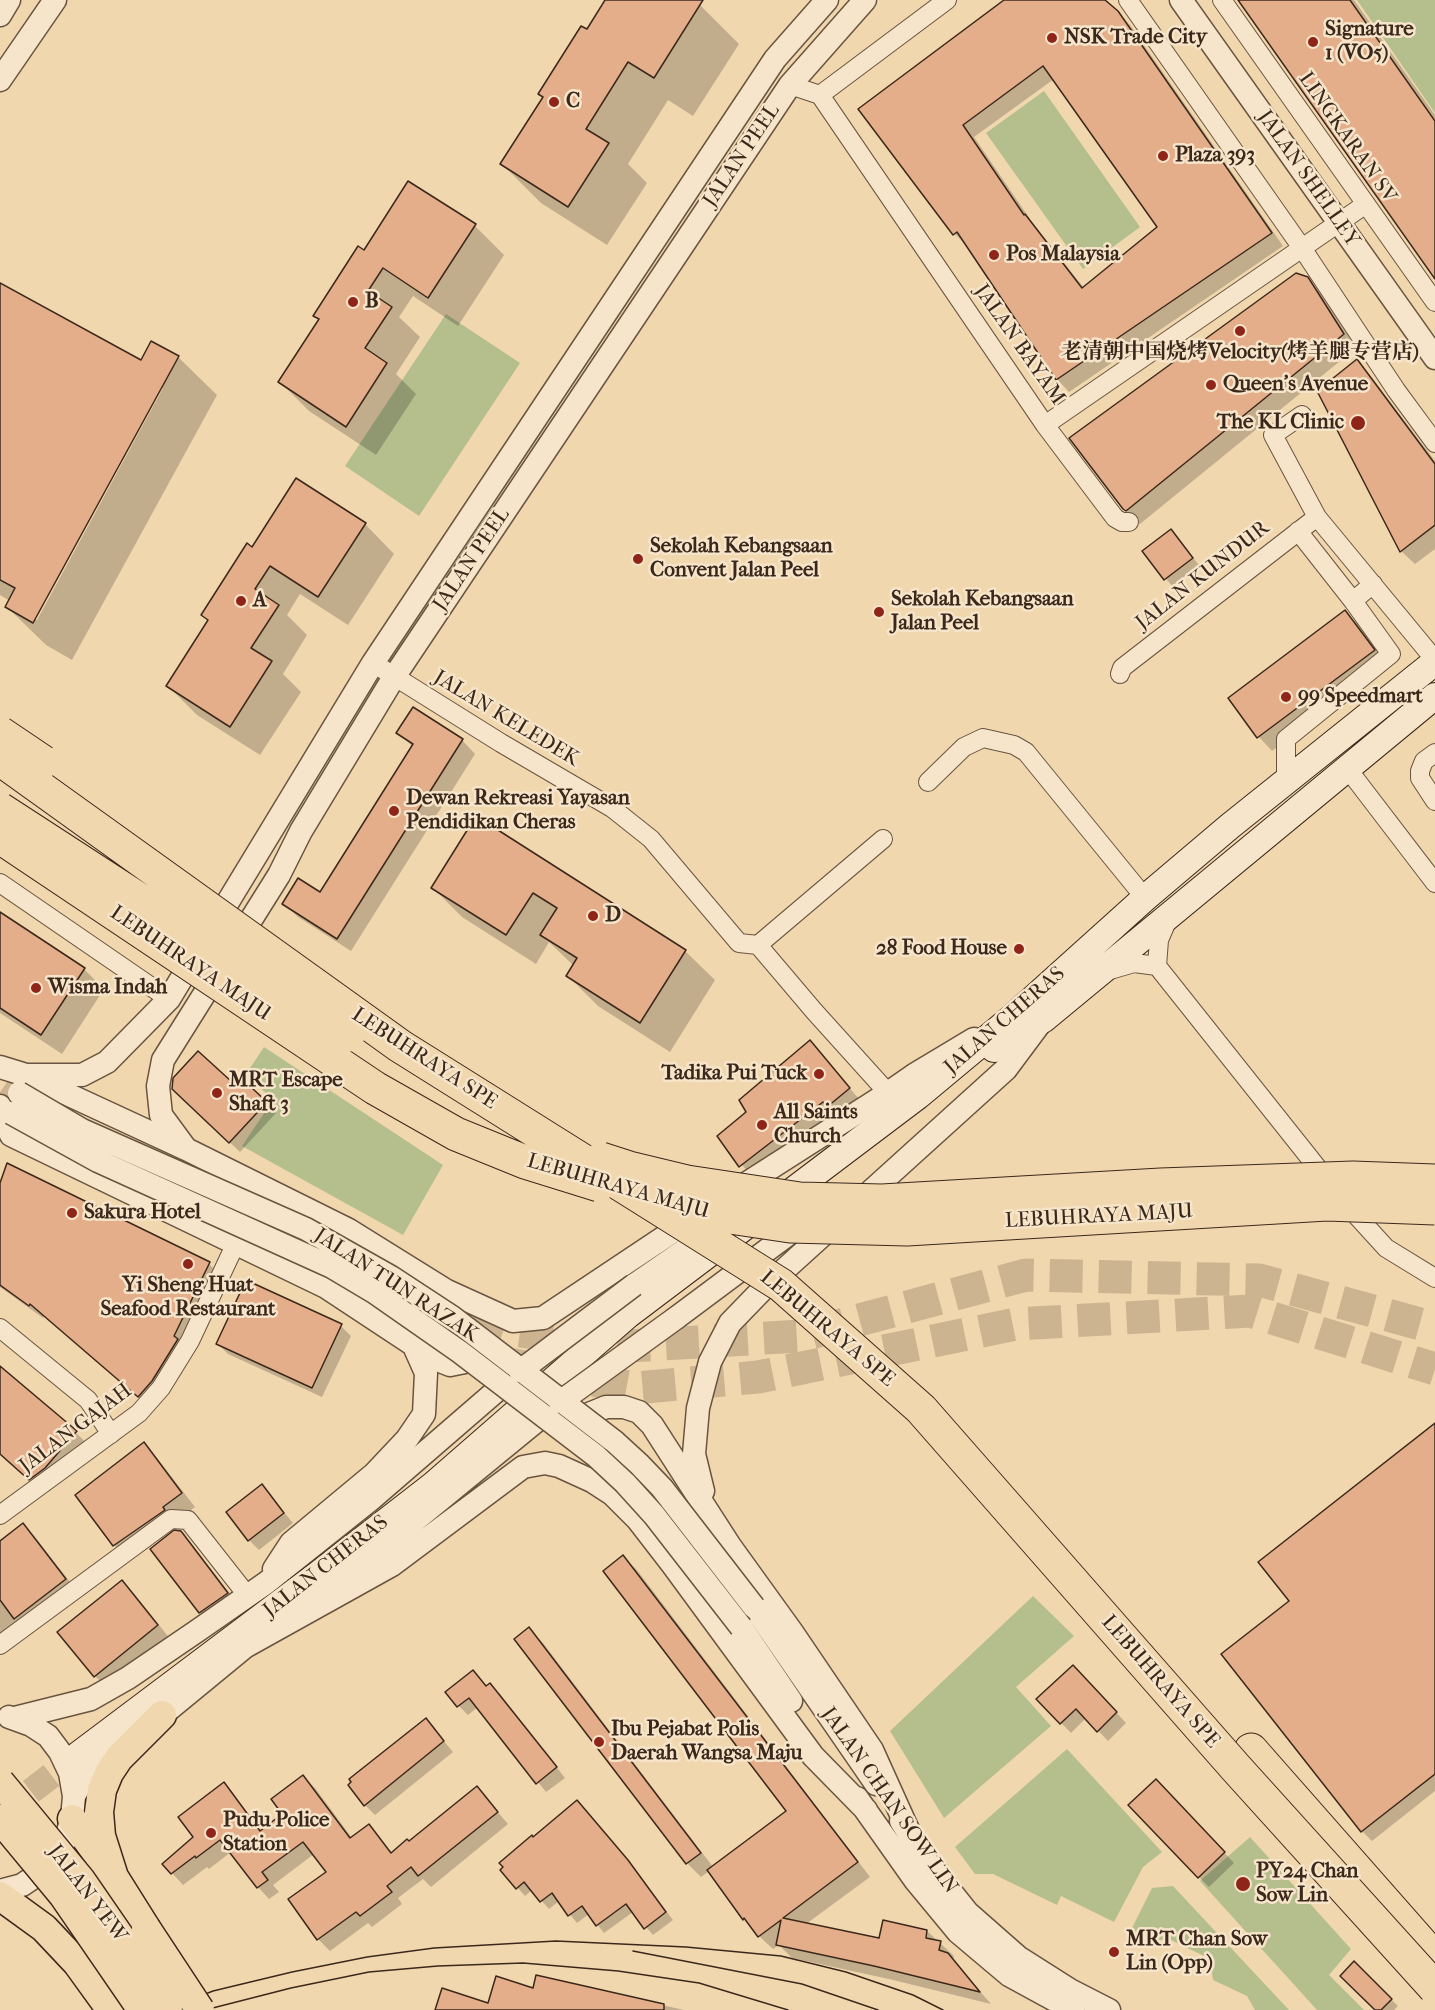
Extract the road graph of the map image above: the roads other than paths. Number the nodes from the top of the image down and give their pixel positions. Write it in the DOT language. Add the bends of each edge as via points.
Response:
graph roads {
  1 [pos="9,0"];
  2 [pos="55,0"];
  3 [pos="827,0"];
  4 [pos="865,0"];
  5 [pos="947,0"];
  6 [pos="1128,0"];
  7 [pos="1181,0"];
  8 [pos="1222,0"];
  9 [pos="0,15"];
  10 [pos="0,80"];
  11 [pos="790,85"];
  12 [pos="820,95"];
  13 [pos="1366,204"];
  14 [pos="1339,222"];
  15 [pos="1302,248"];
  16 [pos="1435,302"];
  17 [pos="1435,358"];
  18 [pos="1302,415"];
  19 [pos="1045,425"];
  20 [pos="1435,443"];
  21 [pos="1317,517"];
  22 [pos="1129,522"];
  23 [pos="1299,531"];
  24 [pos="1373,584"];
  25 [pos="1353,601"];
  26 [pos="1435,661"];
  27 [pos="373,663"];
  28 [pos="1120,674"];
  29 [pos="394,677"];
  30 [pos="1435,696"];
  31 [pos="0,733"];
  32 [pos="1435,753"];
  33 [pos="0,759"];
  34 [pos="1347,768"];
  35 [pos="1286,781"];
  36 [pos="928,782"];
  37 [pos="1435,801"];
  38 [pos="0,808"];
  39 [pos="0,837"];
  40 [pos="883,839"];
  41 [pos="254,859"];
  42 [pos="279,875"];
  43 [pos="0,883"];
  44 [pos="1435,883"];
  45 [pos="1145,897"];
  46 [pos="1172,914"];
  47 [pos="758,945"];
  48 [pos="1157,966"];
  49 [pos="1097,975"];
  50 [pos="169,999"];
  51 [pos="1014,1016"];
  52 [pos="1044,1019"];
  53 [pos="0,1067"];
  54 [pos="0,1077"];
  55 [pos="888,1093"];
  56 [pos="14,1097"];
  57 [pos="186,1149"];
  58 [pos="1435,1181"];
  59 [pos="1435,1208"];
  60 [pos="236,1243"];
  61 [pos="1435,1278"];
  62 [pos="447,1291"];
  63 [pos="0,1328"];
  64 [pos="414,1344"];
  65 [pos="566,1368"];
  66 [pos="520,1371"];
  67 [pos="502,1385"];
  68 [pos="560,1402"];
  69 [pos="543,1417"];
  70 [pos="111,1434"];
  71 [pos="612,1494"];
  72 [pos="706,1507"];
  73 [pos="0,1515"];
  74 [pos="256,1589"];
  75 [pos="754,1607"];
  76 [pos="741,1627"];
  77 [pos="0,1645"];
  78 [pos="241,1649"];
  79 [pos="162,1715"];
  80 [pos="7,1717"];
  81 [pos="78,1755"];
  82 [pos="0,1782"];
  83 [pos="73,1808"];
  84 [pos="866,1810"];
  85 [pos="0,1819"];
  86 [pos="909,1832"];
  87 [pos="114,1877"];
  88 [pos="0,1894"];
  89 [pos="1435,1959"];
  90 [pos="1435,1988"];
  91 [pos="111,2010"];
  92 [pos="142,2010"];
  93 [pos="168,2010"];
  94 [pos="200,2010"];
  95 [pos="1073,2010"];
  96 [pos="1109,2010"];
  1 -- 9 [label="street"];
  2 -- 10 [label="street"];
  3 -- 27 [label="street, JALAN PEEL" via="775,59"];
  4 -- 11 [label="street, JALAN PEEL"];
  5 -- 12 [label="street"];
  6 -- 15 [label="street"];
  7 -- 14 [label="street, JALAN SHELLEY"];
  8 -- 13 [label="street, LINGKARAN SV"];
  11 -- 12 [label="street"];
  11 -- 29 [label="street, JALAN PEEL"];
  12 -- 19 [label="street, JALAN BAYAM"];
  13 -- 14 [label="street, JALAN BAYAM"];
  13 -- 16 [label="street, LINGKARAN SV"];
  14 -- 15 [label="street, JALAN BAYAM"];
  14 -- 17 [label="street, JALAN SHELLEY"];
  15 -- 19 [label="street, JALAN BAYAM"];
  15 -- 20 [label="street"];
  18 -- 21 [label="street" via="1273,435"];
  19 -- 22 [label="street" via="1115,518"];
  21 -- 23 [label="street, JALAN KUNDUR"];
  21 -- 24 [label="street"];
  23 -- 25 [label="street"];
  23 -- 28 [label="street, JALAN KUNDUR" via="1122,668"];
  24 -- 25 [label="street"];
  24 -- 26 [label="street"];
  25 -- 35 [label="street" via="1391,654 1286,739"];
  26 -- 35 [label="main road, JALAN CHERAS"];
  27 -- 29 [label="street, JALAN KELEDEK"];
  27 -- 41 [label="street, JALAN PEEL"];
  29 -- 42 [label="street, JALAN PEEL" via="301,831"];
  29 -- 47 [label="street, JALAN KELEDEK" via="612,808 651,839 739,943"];
  30 -- 34 [label="main road, JALAN CHERAS"];
  31 -- 89 [label="highway, LEBUHRAYA SPE, bridge" via="412,1028 789,1277 925,1396 1251,1750"];
  32 -- 37 [label="street" via="1424,761 1420,771 1420,778"];
  33 -- 90 [label="highway, LEBUHRAYA SPE, bridge" via="400,1046 781,1285 921,1409"];
  34 -- 44 [label="street"];
  34 -- 46 [label="main road, JALAN CHERAS"];
  35 -- 45 [label="main road, JALAN CHERAS"];
  36 -- 45 [label="street" via="964,747 983,738 1020,748"];
  38 -- 58 [label="highway, LEBUHRAYA MAJU, bridge" via="404,1070 481,1114 629,1168 687,1182 800,1199 882,1201 1353,1178"];
  39 -- 59 [label="highway, LEBUHRAYA MAJU, bridge" via="375,1088 456,1134 525,1162 661,1203 790,1226 907,1229 1327,1204"];
  40 -- 47 [label="street"];
  41 -- 42 [label="street"];
  41 -- 50 [label="street, JALAN PEEL"];
  42 -- 57 [label="street, JALAN PEEL" via="163,1060 158,1086 161,1115"];
  43 -- 50 [label="street"];
  45 -- 51 [label="main road, JALAN CHERAS"];
  46 -- 48 [label="street" via="1159,940"];
  46 -- 49 [label="main road, JALAN CHERAS"];
  47 -- 55 [label="street, JALAN KELEDEK"];
  48 -- 49 [label="street" via="1134,963"];
  48 -- 61 [label="street" via="1371,1233 1386,1248"];
  49 -- 52 [label="main road, JALAN CHERAS"];
  50 -- 56 [label="street, JALAN PEEL" via="107,1062 82,1075"];
  51 -- 55 [label="street"];
  51 -- 65 [label="main road, JALAN CHERAS" via="918,1095 628,1315"];
  51 -- 66 [label="street, bridge" via="910,1087 786,1182 634,1284"];
  52 -- 65 [label="main road, JALAN CHERAS" via="996,1048 753,1241"];
  52 -- 68 [label="street, bridge" via="857,1183"];
  52 -- 72 [label="street" via="1006,1069 730,1323 710,1362 698,1408 694,1454"];
  53 -- 56 [label="street"];
  54 -- 56 [label="street, JALAN TUN RAZAK"];
  55 -- 62 [label="street" via="543,1318 513,1322"];
  56 -- 57 [label="street"];
  56 -- 60 [label="street" via="11,1135"];
  56 -- 66 [label="street, JALAN TUN RAZAK, bridge" via="306,1229 452,1317"];
  56 -- 67 [label="street, JALAN TUN RAZAK, bridge" via="98,1161 332,1267 384,1299"];
  57 -- 62 [label="street" via="349,1230"];
  60 -- 64 [label="street" via="326,1287"];
  60 -- 70 [label="street, JALAN GAJAH" via="189,1341 161,1388 139,1413"];
  62 -- 64 [label="street" via="470,1310 480,1325 478,1350 465,1362 450,1365"];
  63 -- 70 [label="street" via="88,1400"];
  64 -- 74 [label="street" via="426,1373 424,1414 374,1474 291,1543"];
  65 -- 81 [label="main road, JALAN CHERAS" via="433,1485"];
  66 -- 67 [label="street"];
  66 -- 68 [label="street, JALAN TUN RAZAK, bridge"];
  67 -- 69 [label="street, JALAN TUN RAZAK, bridge"];
  67 -- 74 [label="street" via="369,1501"];
  68 -- 69 [label="street"];
  68 -- 75 [label="street, JALAN TUN RAZAK, bridge" via="615,1442 662,1488"];
  69 -- 76 [label="street, JALAN TUN RAZAK, bridge" via="625,1483"];
  69 -- 78 [label="street" via="402,1531"];
  70 -- 73 [label="street, JALAN GAJAH"];
  71 -- 72 [label="street" via="582,1452 579,1437 589,1414 606,1407 624,1407 639,1412 652,1425"];
  71 -- 78 [label="street" via="559,1466 545,1463 523,1467 392,1565"];
  71 -- 84 [label="street" via="672,1564 813,1756"];
  72 -- 86 [label="street" via="872,1750"];
  74 -- 77 [label="street" via="188,1520 171,1519"];
  74 -- 80 [label="street" via="128,1678 91,1699"];
  75 -- 86 [label="street, JALAN CHAN SOW LIN"];
  76 -- 84 [label="street, JALAN CHAN SOW LIN"];
  78 -- 79 [label="street"];
  79 -- 83 [label="street" via="105,1752 91,1766"];
  79 -- 87 [label="main road" via="119,1758 102,1790 101,1836"];
  80 -- 83 [label="street" via="48,1736 60,1752 70,1773"];
  82 -- 93 [label="main road, JALAN YEW, bridge" via="81,1880"];
  83 -- 87 [label="main road"];
  83 -- 88 [label="street" via="63,1846 46,1869"];
  84 -- 95 [label="street, JALAN CHAN SOW LIN" via="915,1880 958,1932 1010,1975"];
  85 -- 92 [label="main road, JALAN YEW, bridge" via="63,1895"];
  86 -- 96 [label="street, JALAN CHAN SOW LIN" via="924,1858 968,1913 1017,1956"];
  87 -- 94 [label="main road, bridge"];
  88 -- 91 [label="main road" via="44,1928 77,1963"];
}
